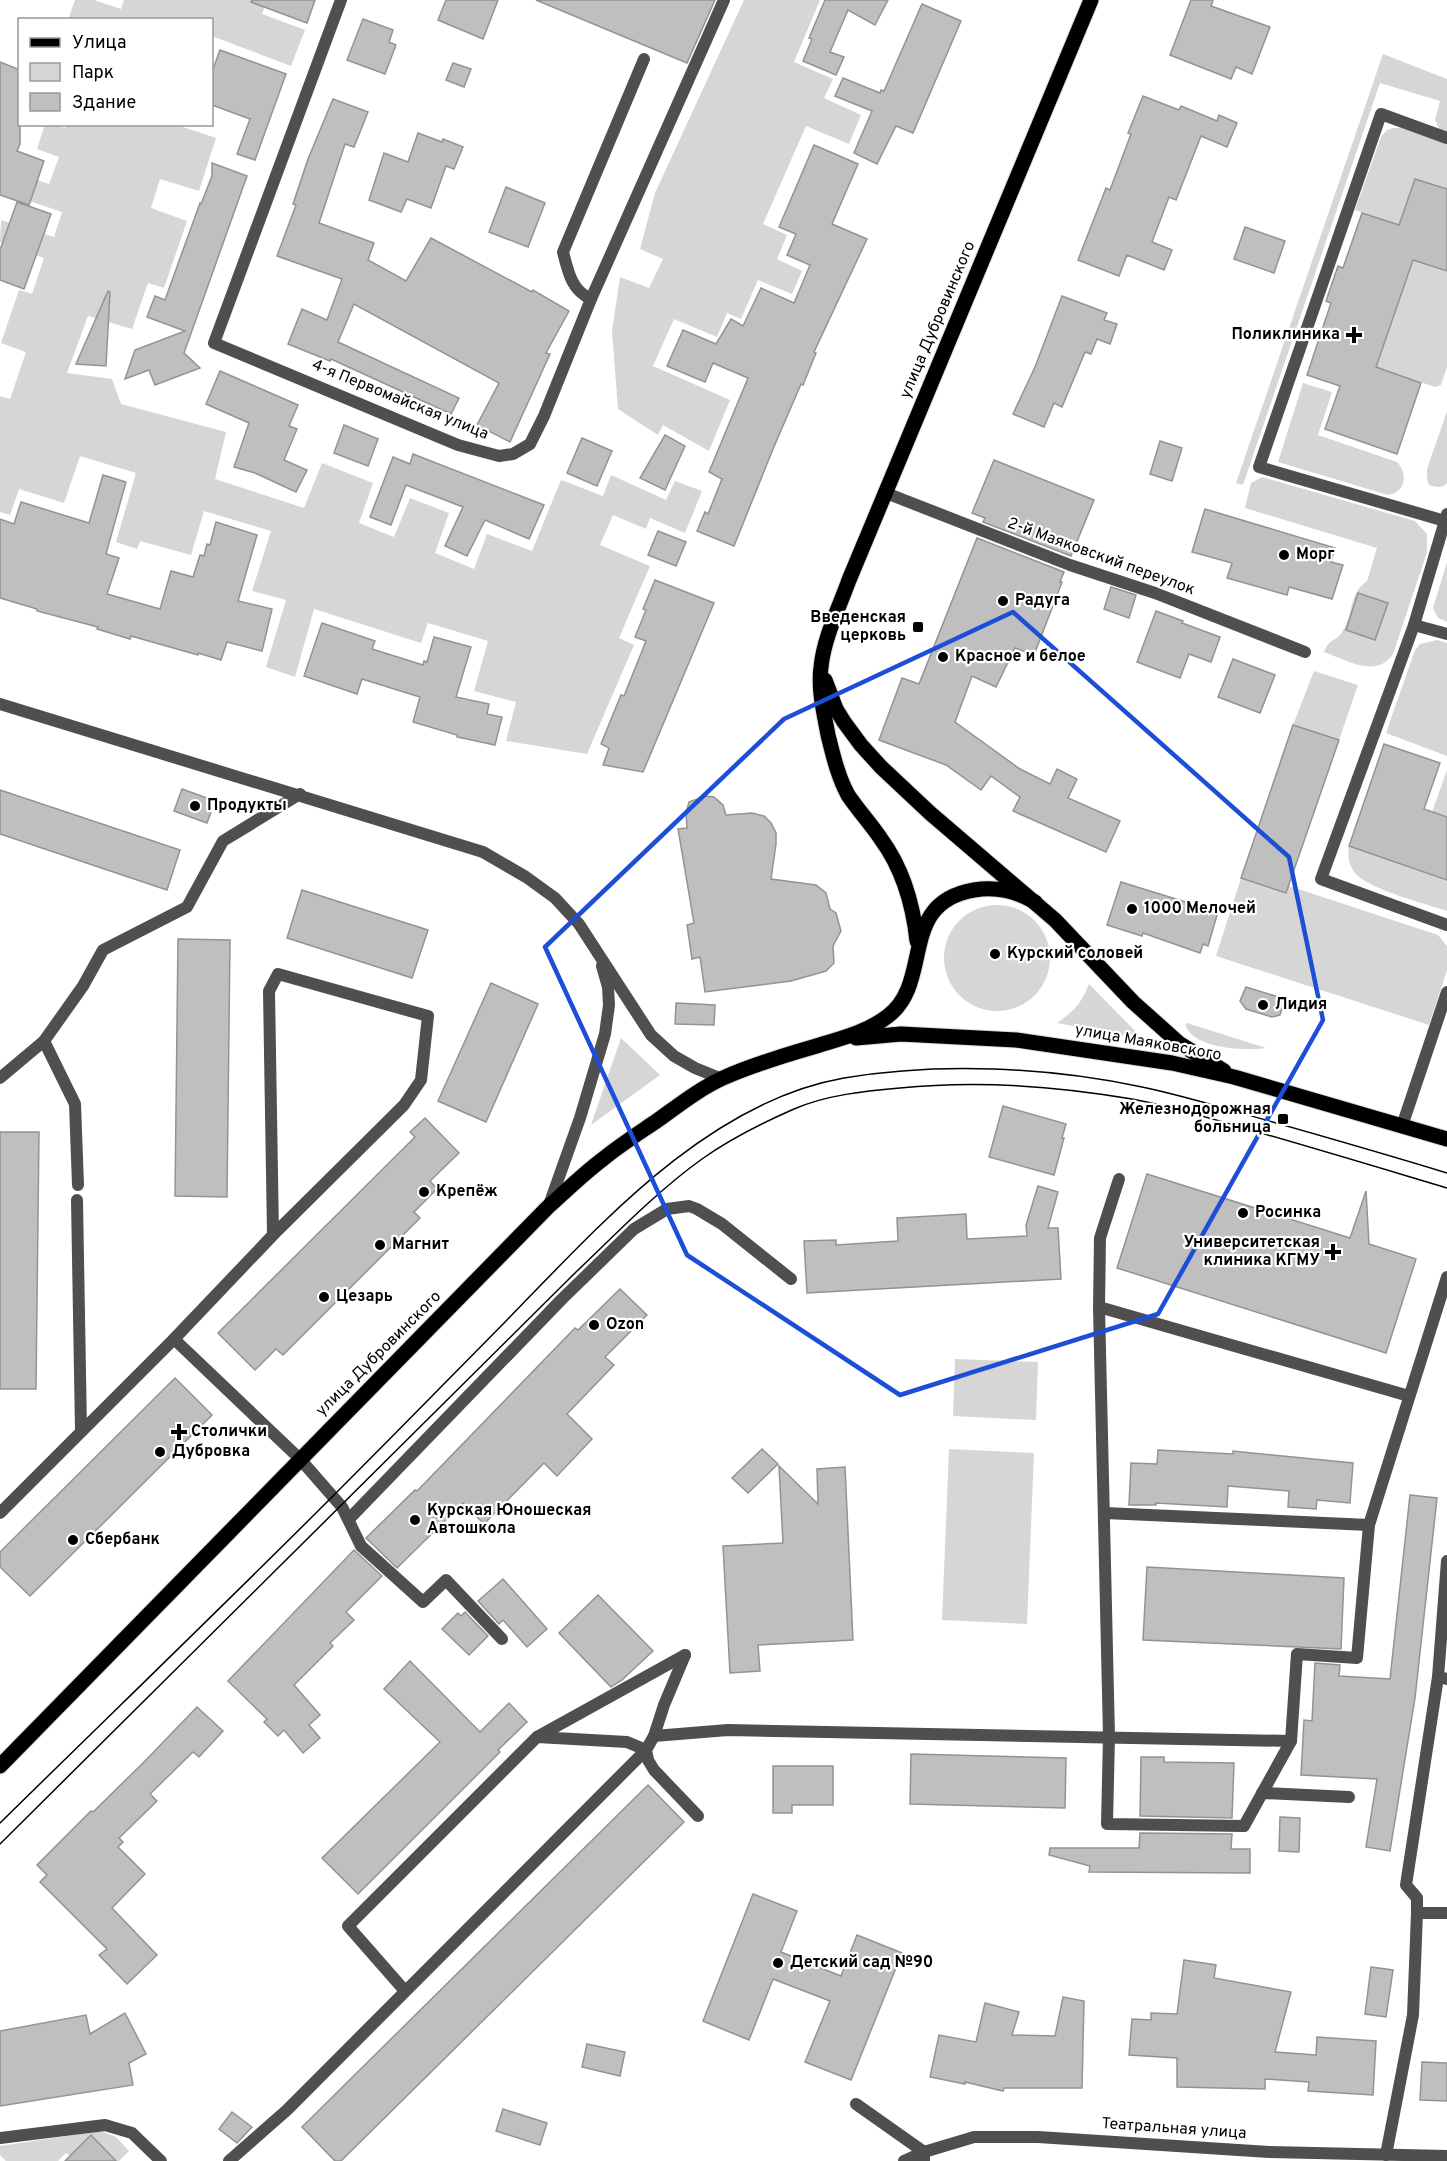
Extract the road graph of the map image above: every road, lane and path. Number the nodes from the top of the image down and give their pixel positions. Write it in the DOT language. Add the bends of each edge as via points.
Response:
graph roads {
  1 [pos="341,0"];
  2 [pos="724,0"];
  3 [pos="1091,0"];
  4 [pos="645,59"];
  5 [pos="1447,138"];
  6 [pos="591,299"];
  7 [pos="886,493"];
  8 [pos="1446,518"];
  9 [pos="1414,625"];
  10 [pos="1447,634"];
  11 [pos="1305,652"];
  12 [pos="823,656"];
  13 [pos="0,704"];
  14 [pos="300,794"];
  15 [pos="1035,902"];
  16 [pos="1447,926"];
  17 [pos="918,950"];
  18 [pos="599,953"];
  19 [pos="1447,992"];
  20 [pos="835,1040"];
  21 [pos="44,1041"];
  22 [pos="1234,1077"];
  23 [pos="0,1078"];
  24 [pos="722,1079"];
  25 [pos="1402,1126"];
  26 [pos="1447,1139"];
  27 [pos="1119,1179"];
  28 [pos="78,1185"];
  29 [pos="77,1200"];
  30 [pos="548,1207"];
  31 [pos="273,1235"];
  32 [pos="1447,1277"];
  33 [pos="791,1280"];
  34 [pos="1099,1307"];
  35 [pos="174,1339"];
  36 [pos="1409,1396"];
  37 [pos="81,1430"];
  38 [pos="300,1459"];
  39 [pos="0,1513"];
  40 [pos="1105,1513"];
  41 [pos="349,1519"];
  42 [pos="1369,1525"];
  43 [pos="1447,1561"];
  44 [pos="502,1639"];
  45 [pos="1442,1678"];
  46 [pos="654,1736"];
  47 [pos="1109,1736"];
  48 [pos="537,1737"];
  49 [pos="1291,1741"];
  50 [pos="646,1750"];
  51 [pos="0,1766"];
  52 [pos="1262,1793"];
  53 [pos="1348,1797"];
  54 [pos="698,1816"];
  55 [pos="1417,1913"];
  56 [pos="1447,1913"];
  57 [pos="405,1991"];
  58 [pos="856,2104"];
  59 [pos="0,2138"];
  60 [pos="1386,2155"];
  61 [pos="1267,2156"];
  62 [pos="1447,2156"];
  63 [pos="924,2157"];
  64 [pos="161,2161"];
  65 [pos="229,2161"];
  66 [pos="904,2161"];
  1 -- 6 [label="street, 4-я Первомайская улица" via="214,343 458,445 499,456 513,454 530,444"];
  2 -- 6 [label="street, 4-я Первомайская улица"];
  3 -- 7 [label="main road, улица Дубровинского"];
  4 -- 6 [label="street" via="563,252 569,276 581,294"];
  5 -- 8 [label="street" via="1381,114 1259,467"];
  7 -- 11 [label="street, 2-й Маяковский переулок"];
  7 -- 12 [label="main road, улица Дубровинского" via="836,614"];
  8 -- 9 [label="street"];
  9 -- 10 [label="street"];
  9 -- 16 [label="street" via="1321,879"];
  12 -- 15 [label="main road" via="829,693 861,745 930,813"];
  12 -- 17 [label="main road" via="822,701 832,754 848,795 901,872 909,893"];
  13 -- 14 [label="street"];
  14 -- 18 [label="street" via="483,852 555,898"];
  14 -- 21 [label="street" via="223,841 187,907 102,950 83,986"];
  15 -- 17 [label="main road" via="1004,889 986,888 955,896 933,912 921,934"];
  15 -- 22 [label="main road" via="1180,1044"];
  17 -- 20 [label="main road" via="909,988 890,1015 858,1033"];
  18 -- 24 [label="street" via="651,1035 674,1056"];
  18 -- 30 [label="street" via="608,987 605,1034"];
  19 -- 25 [label="street"];
  20 -- 22 [label="main road, улица Маяковского" via="901,1034 1016,1040"];
  20 -- 24 [label="main road, улица Дубровинского" via="764,1061"];
  21 -- 23 [label="street"];
  21 -- 28 [label="street" via="75,1104"];
  22 -- 25 [label="main road, улица Маяковского"];
  24 -- 30 [label="main road, улица Дубровинского" via="696,1092 602,1160"];
  25 -- 26 [label="main road, улица Маяковского"];
  27 -- 34 [label="street" via="1101,1238"];
  29 -- 37 [label="street"];
  30 -- 38 [label="main road, улица Дубровинского"];
  31 -- 31 [label="street" via="269,991 278,974 428,1016 421,1080 404,1105"];
  31 -- 35 [label="street"];
  32 -- 36 [label="street"];
  33 -- 41 [label="street" via="698,1209 667,1209 634,1229 553,1307"];
  34 -- 36 [label="street"];
  34 -- 40 [label="street"];
  35 -- 37 [label="street"];
  35 -- 38 [label="street"];
  36 -- 42 [label="street"];
  37 -- 39 [label="street"];
  38 -- 41 [label="street"];
  38 -- 51 [label="main road, улица Дубровинского"];
  40 -- 42 [label="street"];
  40 -- 47 [label="street"];
  41 -- 44 [label="street" via="361,1546 423,1602 446,1580"];
  42 -- 49 [label="street" via="1357,1658 1297,1654"];
  43 -- 45 [label="street"];
  45 -- 55 [label="street" via="1406,1885 1416,1898"];
  46 -- 47 [label="street" via="728,1730"];
  46 -- 48 [label="street" via="685,1655"];
  46 -- 50 [label="street"];
  47 -- 49 [label="street"];
  47 -- 52 [label="street" via="1107,1824 1244,1826"];
  48 -- 50 [label="street" via="627,1742"];
  48 -- 57 [label="street" via="348,1926"];
  49 -- 52 [label="street"];
  50 -- 54 [label="street" via="654,1770"];
  50 -- 57 [label="street"];
  52 -- 53 [label="street"];
  55 -- 56 [label="street"];
  55 -- 60 [label="street" via="1413,2015"];
  57 -- 65 [label="street" via="287,2110"];
  58 -- 63 [label="street"];
  59 -- 64 [label="street" via="105,2125 132,2133"];
  60 -- 61 [label="street, Театральная улица"];
  60 -- 62 [label="street, Театральная улица"];
  61 -- 63 [label="street, Театральная улица" via="1038,2137 974,2137"];
  63 -- 66 [label="street, Театральная улица"];
}
